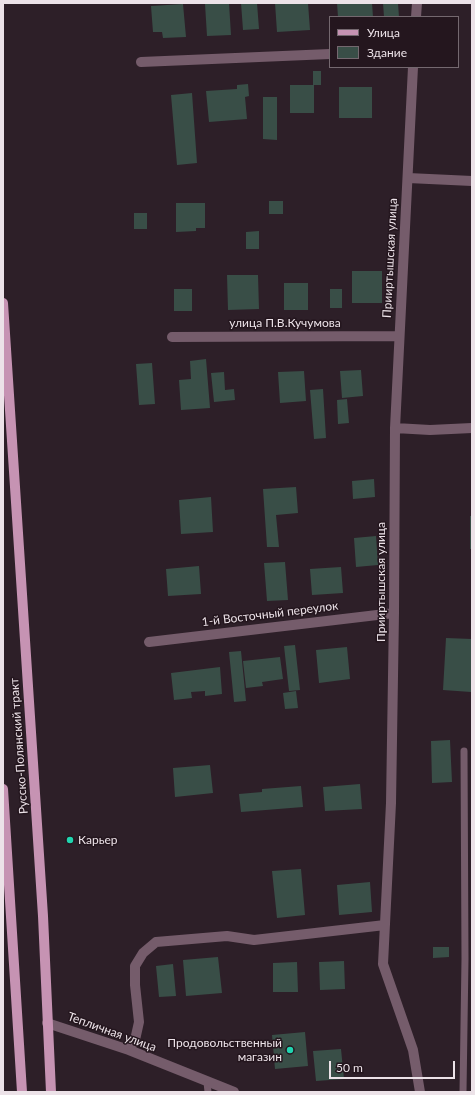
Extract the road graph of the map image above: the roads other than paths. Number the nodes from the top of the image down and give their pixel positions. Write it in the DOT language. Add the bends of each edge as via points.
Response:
graph roads {
  1 [pos="417,3"];
  2 [pos="416,16"];
  3 [pos="329,54"];
  4 [pos="141,62"];
  5 [pos="413,68"];
  6 [pos="408,178"];
  7 [pos="472,181"];
  8 [pos="3,303"];
  9 [pos="399,336"];
  10 [pos="172,337"];
  11 [pos="395,428"];
  12 [pos="472,428"];
  13 [pos="394,613"];
  14 [pos="149,642"];
  15 [pos="464,751"];
  16 [pos="3,789"];
  17 [pos="384,925"];
  18 [pos="47,1023"];
  19 [pos="129,1050"];
  20 [pos="207,1087"];
  21 [pos="22,1092"];
  22 [pos="51,1092"];
  23 [pos="234,1092"];
  24 [pos="420,1092"];
  25 [pos="463,1092"];
  1 -- 2 [label="street"];
  3 -- 4 [label="street"];
  5 -- 6 [label="street, Прииртышская улица"];
  6 -- 7 [label="street"];
  6 -- 9 [label="street, Прииртышская улица"];
  8 -- 18 [label="main road, Русско-Полянский тракт" via="43,916"];
  9 -- 10 [label="street, улица П.В.Кучумова"];
  9 -- 11 [label="street, Прииртышская улица"];
  11 -- 12 [label="street"];
  11 -- 13 [label="street, Прииртышская улица"];
  13 -- 14 [label="street, 1-й Восточный переулок"];
  13 -- 17 [label="street, Прииртышская улица" via="391,803"];
  15 -- 25 [label="lane"];
  16 -- 21 [label="main road, Русско-Полянский тракт"];
  17 -- 19 [label="street" via="254,940 227,936 156,942 143,953 135,966 139,1022 135,1040"];
  17 -- 24 [label="street, Прииртышская улица" via="383,964 413,1050"];
  18 -- 19 [label="street, Тепличная улица"];
  18 -- 22 [label="main road, Русско-Полянский тракт"];
  19 -- 20 [label="street, Тепличная улица"];
  20 -- 23 [label="street, Тепличная улица"];
}
